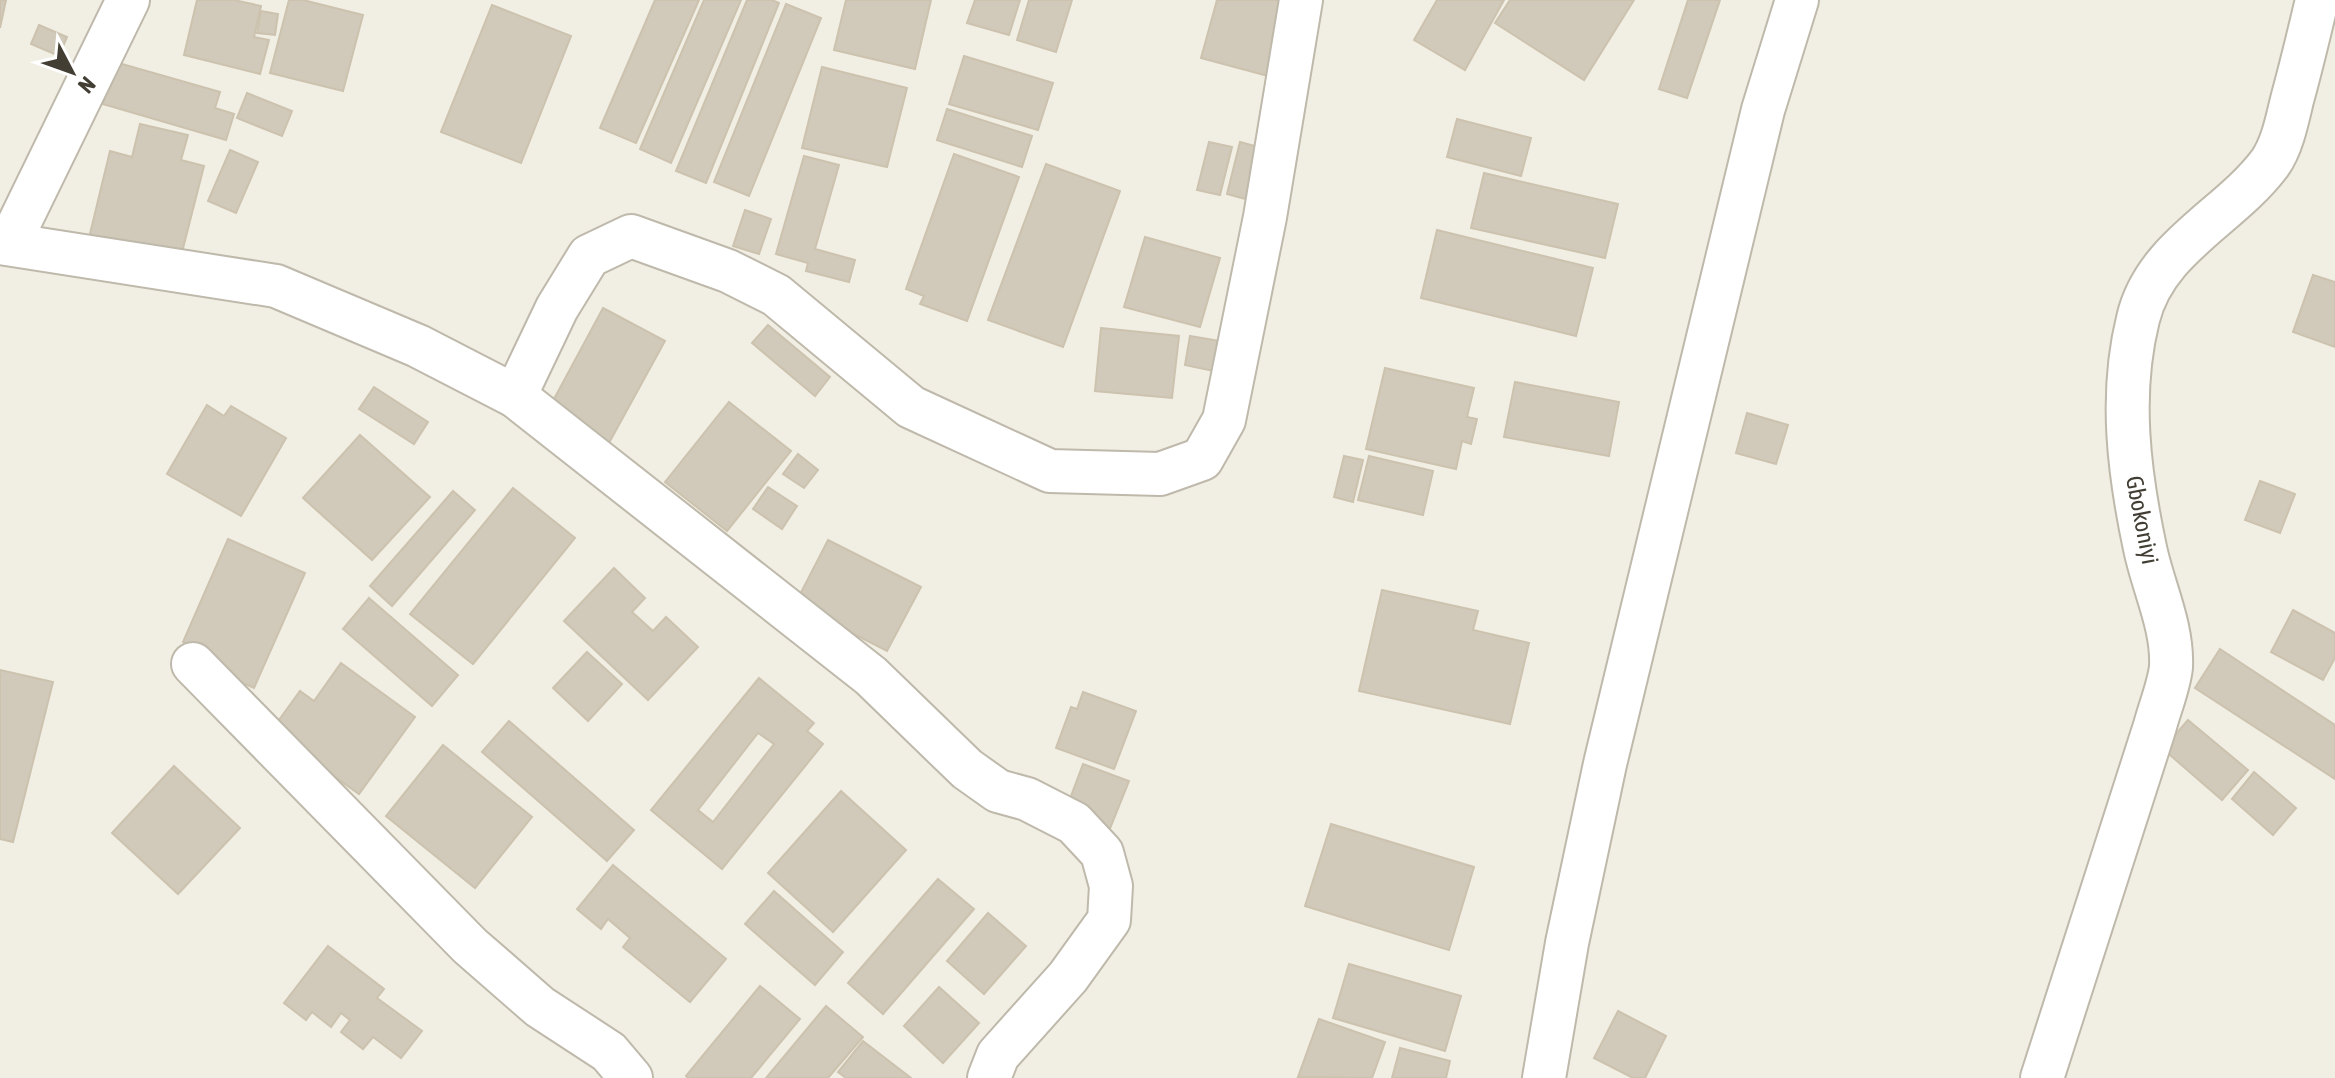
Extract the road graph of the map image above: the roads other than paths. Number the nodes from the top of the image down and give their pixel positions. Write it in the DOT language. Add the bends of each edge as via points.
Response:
graph roads {
  1 [pos="128,0"];
  2 [pos="1301,0"];
  3 [pos="1797,0"];
  4 [pos="2317,0"];
  5 [pos="4,244"];
  6 [pos="515,396"];
  7 [pos="193,664"];
  8 [pos="631,1078"];
  9 [pos="989,1078"];
  10 [pos="1544,1078"];
  11 [pos="2042,1078"];
  1 -- 5 [label="street"];
  2 -- 6 [label="street" via="1224,420 1202,459 1160,474 1050,471 911,407 776,295 728,271 631,236 589,256"];
  3 -- 10 [label="street" via="1763,110 1605,764"];
  4 -- 11 [label="street, Gbokoniyi" via="2271,162 2181,246 2154,280 2138,317 2127,442 2145,549 2169,635 2171,668"];
  5 -- 6 [label="street" via="276,286 418,346"];
  6 -- 9 [label="street" via="871,676 967,769 998,791 1074,823 1102,853 1111,886 1109,920 1068,977 998,1055"];
  7 -- 8 [label="street" via="470,946 540,1007 609,1052"];
}
